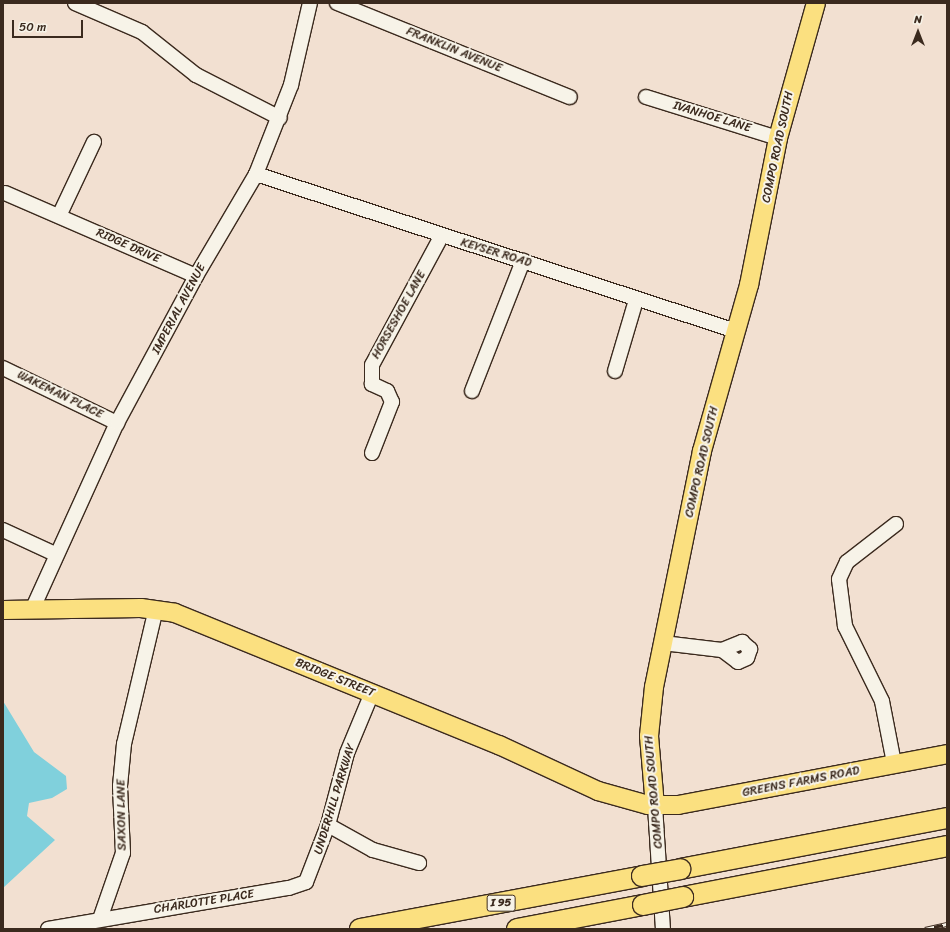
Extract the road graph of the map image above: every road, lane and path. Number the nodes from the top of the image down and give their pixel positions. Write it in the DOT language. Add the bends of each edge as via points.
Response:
graph roads {
  1 [pos="75,3"];
  2 [pos="310,3"];
  3 [pos="337,3"];
  4 [pos="816,3"];
  5 [pos="570,97"];
  6 [pos="646,97"];
  7 [pos="280,118"];
  8 [pos="778,138"];
  9 [pos="94,142"];
  10 [pos="256,174"];
  11 [pos="4,193"];
  12 [pos="59,216"];
  13 [pos="441,237"];
  14 [pos="523,261"];
  15 [pos="196,276"];
  16 [pos="636,300"];
  17 [pos="736,331"];
  18 [pos="3,368"];
  19 [pos="615,371"];
  20 [pos="472,391"];
  21 [pos="117,423"];
  22 [pos="372,453"];
  23 [pos="896,524"];
  24 [pos="3,530"];
  25 [pos="55,554"];
  26 [pos="156,609"];
  27 [pos="3,610"];
  28 [pos="32,610"];
  29 [pos="663,643"];
  30 [pos="722,650"];
  31 [pos="372,693"];
  32 [pos="947,754"];
  33 [pos="894,763"];
  34 [pos="655,806"];
  35 [pos="947,818"];
  36 [pos="328,825"];
  37 [pos="947,846"];
  38 [pos="419,863"];
  39 [pos="306,882"];
  40 [pos="100,919"];
  41 [pos="48,929"];
  42 [pos="360,929"];
  43 [pos="517,929"];
  44 [pos="663,929"];
  1 -- 7 [label="street" via="142,32 196,75"];
  2 -- 7 [label="street, IMPERIAL AVENUE" via="291,85"];
  3 -- 5 [label="street, FRANKLIN AVENUE"];
  4 -- 8 [label="main road, COMPO ROAD SOUTH"];
  6 -- 8 [label="street, IVANHOE LANE"];
  7 -- 10 [label="street, IMPERIAL AVENUE"];
  8 -- 17 [label="main road, COMPO ROAD SOUTH" via="752,275"];
  9 -- 12 [label="street"];
  10 -- 13 [label="street, KEYSER ROAD"];
  10 -- 15 [label="street, IMPERIAL AVENUE"];
  11 -- 12 [label="street, RIDGE DRIVE"];
  12 -- 15 [label="street, RIDGE DRIVE"];
  13 -- 14 [label="street, KEYSER ROAD"];
  13 -- 22 [label="street, HORSESHOE LANE" via="372,365 372,384 387,391 392,402"];
  14 -- 16 [label="street, KEYSER ROAD"];
  14 -- 20 [label="street"];
  15 -- 21 [label="street, IMPERIAL AVENUE"];
  16 -- 17 [label="street, KEYSER ROAD"];
  16 -- 19 [label="street"];
  17 -- 29 [label="main road, COMPO ROAD SOUTH" via="697,473"];
  18 -- 21 [label="street, WAKEMAN PLACE"];
  21 -- 25 [label="street, IMPERIAL AVENUE"];
  23 -- 33 [label="street" via="847,562 839,579 845,626 882,701"];
  24 -- 25 [label="street"];
  25 -- 28 [label="street, IMPERIAL AVENUE"];
  26 -- 28 [label="main road, BRIDGE STREET"];
  26 -- 31 [label="main road, BRIDGE STREET" via="175,613"];
  26 -- 40 [label="street, SAXON LANE" via="124,744 120,786 123,853"];
  27 -- 28 [label="main road, BRIDGE STREET"];
  29 -- 30 [label="street"];
  29 -- 34 [label="main road, COMPO ROAD SOUTH" via="650,721"];
  31 -- 34 [label="main road, BRIDGE STREET" via="499,745 598,791"];
  31 -- 36 [label="street, UNDERHILL PARKWAY" via="347,753"];
  32 -- 33 [label="main road, GREENS FARMS ROAD"];
  33 -- 34 [label="main road, GREENS FARMS ROAD" via="683,805"];
  34 -- 44 [label="street, COMPO ROAD SOUTH"];
  35 -- 42 [label="highway, I 95, bridge"];
  36 -- 38 [label="street" via="373,850"];
  36 -- 39 [label="street, UNDERHILL PARKWAY"];
  37 -- 43 [label="highway, I 95, bridge"];
  39 -- 40 [label="street, CHARLOTTE PLACE" via="289,888"];
  40 -- 41 [label="street"];
}
